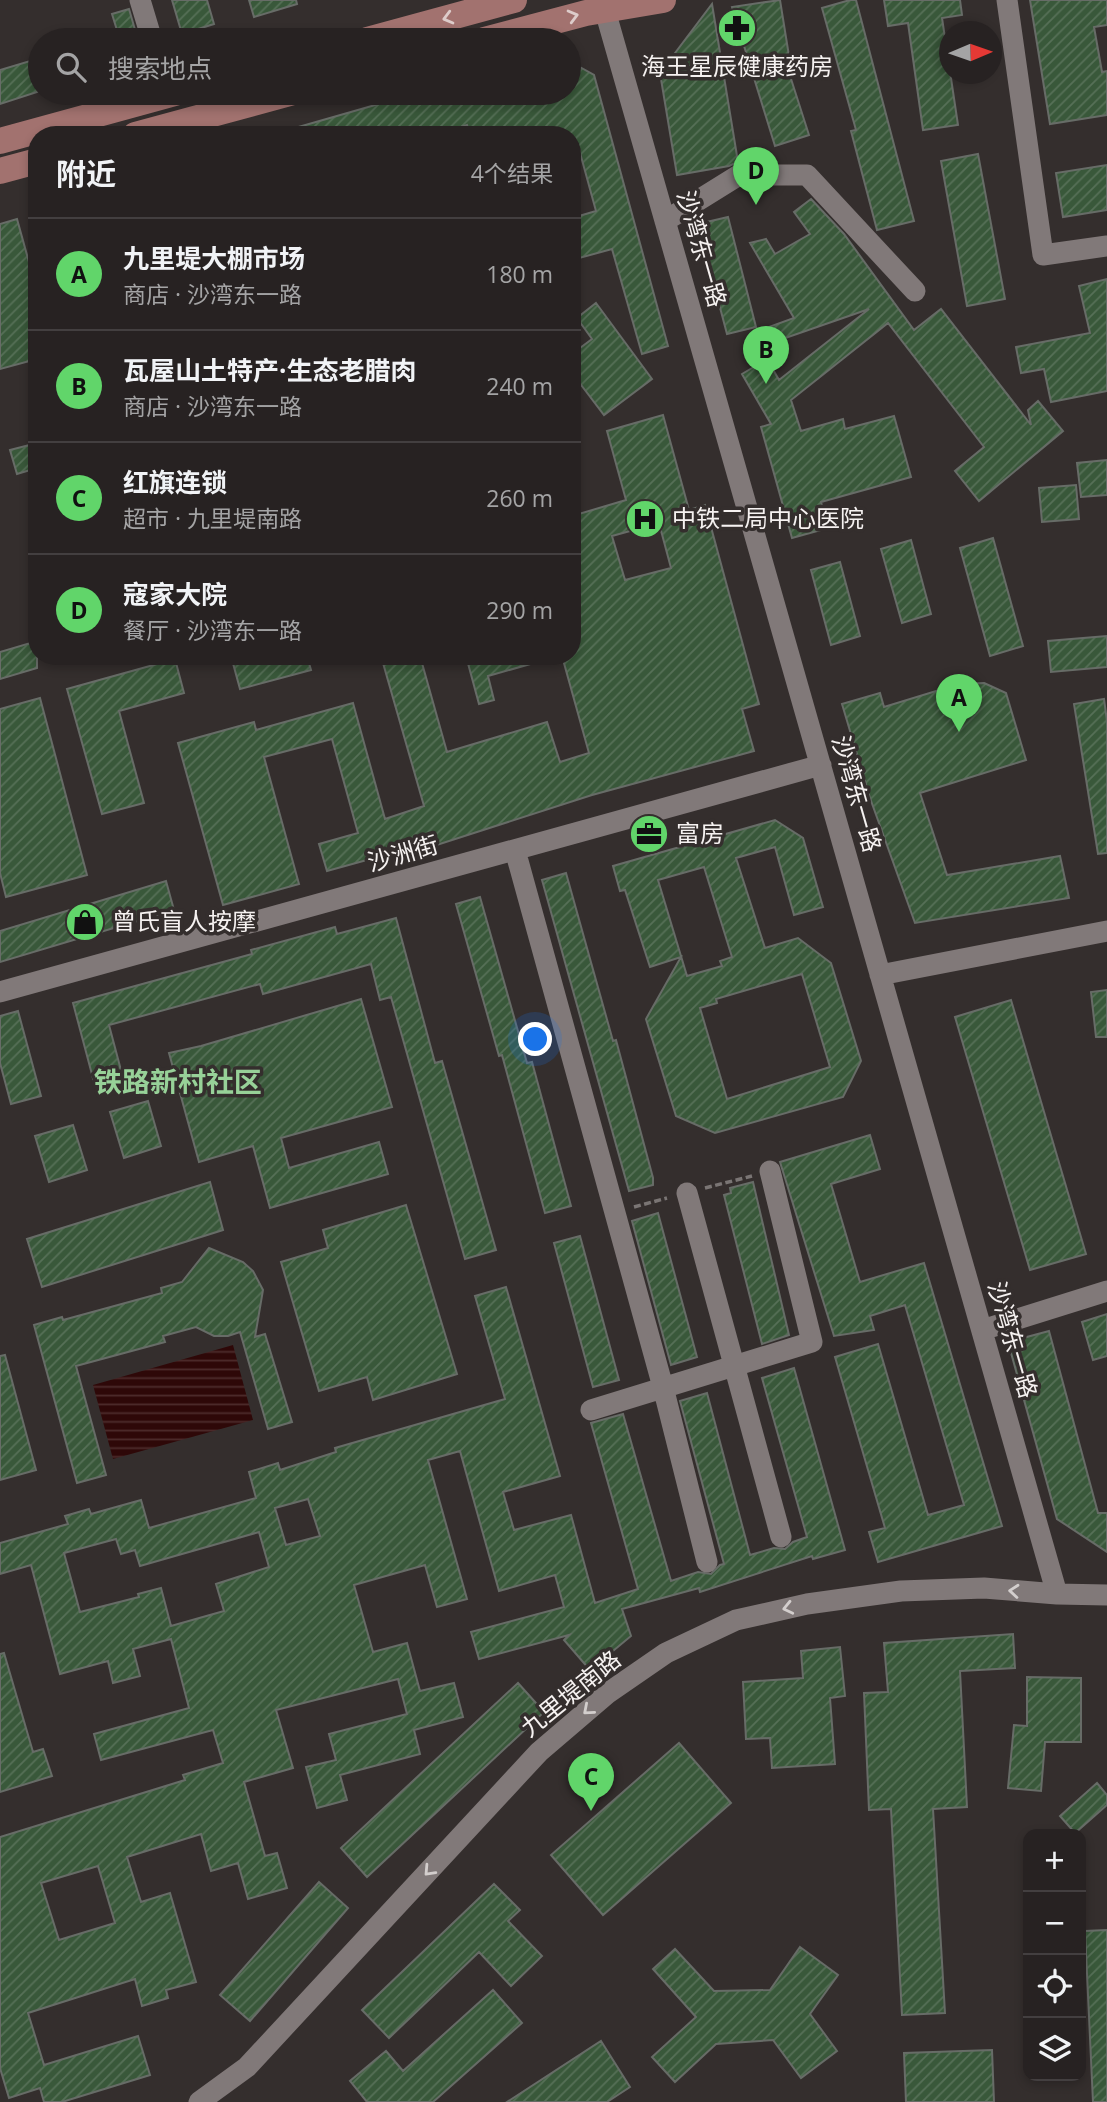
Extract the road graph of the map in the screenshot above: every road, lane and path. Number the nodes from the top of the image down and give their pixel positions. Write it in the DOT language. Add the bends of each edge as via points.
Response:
graph roads {
  1 [pos="140,0"];
  2 [pos="514,0"];
  3 [pos="663,0"];
  4 [pos="1007,0"];
  5 [pos="603,5"];
  6 [pos="148,28"];
  7 [pos="411,28"];
  8 [pos="525,28"];
  9 [pos="128,105"];
  10 [pos="246,105"];
  11 [pos="53,126"];
  12 [pos="168,126"];
  13 [pos="28,133"];
  14 [pos="0,141"];
  15 [pos="28,163"];
  16 [pos="0,171"];
  17 [pos="666,221"];
  18 [pos="1107,246"];
  19 [pos="915,291"];
  20 [pos="821,765"];
  21 [pos="515,850"];
  22 [pos="1107,931"];
  23 [pos="880,975"];
  24 [pos="0,992"];
  25 [pos="770,1171"];
  26 [pos="687,1193"];
  27 [pos="1107,1291"];
  28 [pos="982,1330"];
  29 [pos="735,1365"];
  30 [pos="663,1387"];
  31 [pos="591,1410"];
  32 [pos="781,1537"];
  33 [pos="707,1562"];
  34 [pos="1057,1594"];
  35 [pos="1107,1595"];
  36 [pos="199,2102"];
  1 -- 6 [label="street"];
  2 -- 7 [label="main road, one-way"];
  3 -- 5 [label="main road"];
  4 -- 18 [label="street" via="1043,255"];
  8 -- 5 [label="main road, one-way"];
  5 -- 17 [label="street, 沙湾东一路"];
  9 -- 11 [label="main road"];
  10 -- 12 [label="main road"];
  13 -- 14 [label="main road"];
  15 -- 16 [label="main road"];
  17 -- 19 [label="street" via="739,175 807,175"];
  17 -- 20 [label="street, 沙湾东一路"];
  20 -- 21 [label="street, 沙洲街"];
  20 -- 23 [label="street, 沙湾东一路"];
  21 -- 24 [label="street, 沙洲街"];
  21 -- 30 [label="street"];
  22 -- 23 [label="street"];
  23 -- 28 [label="street, 沙湾东一路"];
  25 -- 29 [label="street" via="812,1342"];
  26 -- 29 [label="street"];
  27 -- 28 [label="street"];
  28 -- 34 [label="street, 沙湾东一路"];
  29 -- 30 [label="street"];
  29 -- 32 [label="street"];
  30 -- 31 [label="street"];
  30 -- 33 [label="street"];
  34 -- 35 [label="street, 九里堤南路"];
  34 -- 36 [label="street, 九里堤南路, one-way" via="984,1588 901,1591 807,1604 736,1620 666,1653 608,1693 539,1752 247,2067"];
}
